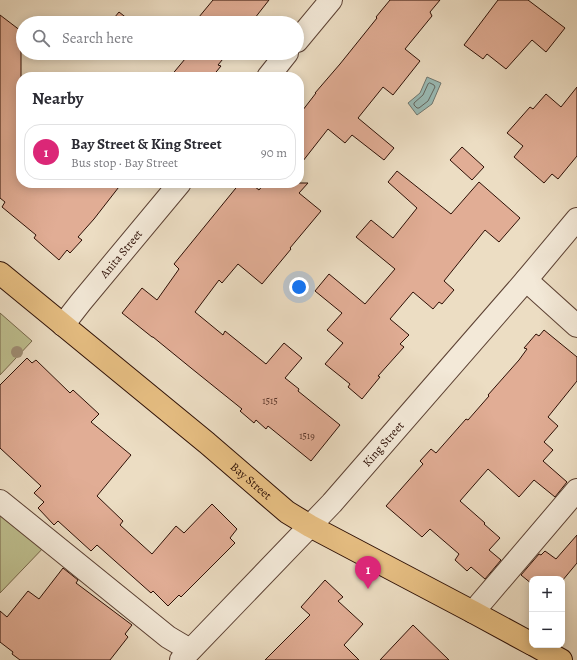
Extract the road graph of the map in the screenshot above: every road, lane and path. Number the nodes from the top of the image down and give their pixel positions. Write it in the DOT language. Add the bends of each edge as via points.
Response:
graph roads {
  1 [pos="331,0"];
  2 [pos="304,33"];
  3 [pos="281,60"];
  4 [pos="272,72"];
  5 [pos="176,188"];
  6 [pos="577,219"];
  7 [pos="0,273"];
  8 [pos="526,280"];
  9 [pos="63,325"];
  10 [pos="577,326"];
  11 [pos="577,490"];
  12 [pos="0,501"];
  13 [pos="310,526"];
  14 [pos="473,612"];
  15 [pos="529,642"];
  16 [pos="540,648"];
  17 [pos="185,655"];
  18 [pos="561,660"];
  1 -- 2 [label="street"];
  3 -- 4 [label="street"];
  5 -- 9 [label="street, Anita Street"];
  6 -- 8 [label="street, King Street"];
  7 -- 9 [label="main road, Bay Street"];
  8 -- 10 [label="street"];
  8 -- 13 [label="street, King Street"];
  9 -- 13 [label="main road, Bay Street" via="287,512"];
  11 -- 14 [label="street"];
  12 -- 17 [label="street" via="168,637"];
  13 -- 14 [label="main road, Bay Street"];
  13 -- 17 [label="street, King Street"];
  14 -- 15 [label="main road, Bay Street"];
  16 -- 18 [label="main road, Bay Street"];
}
